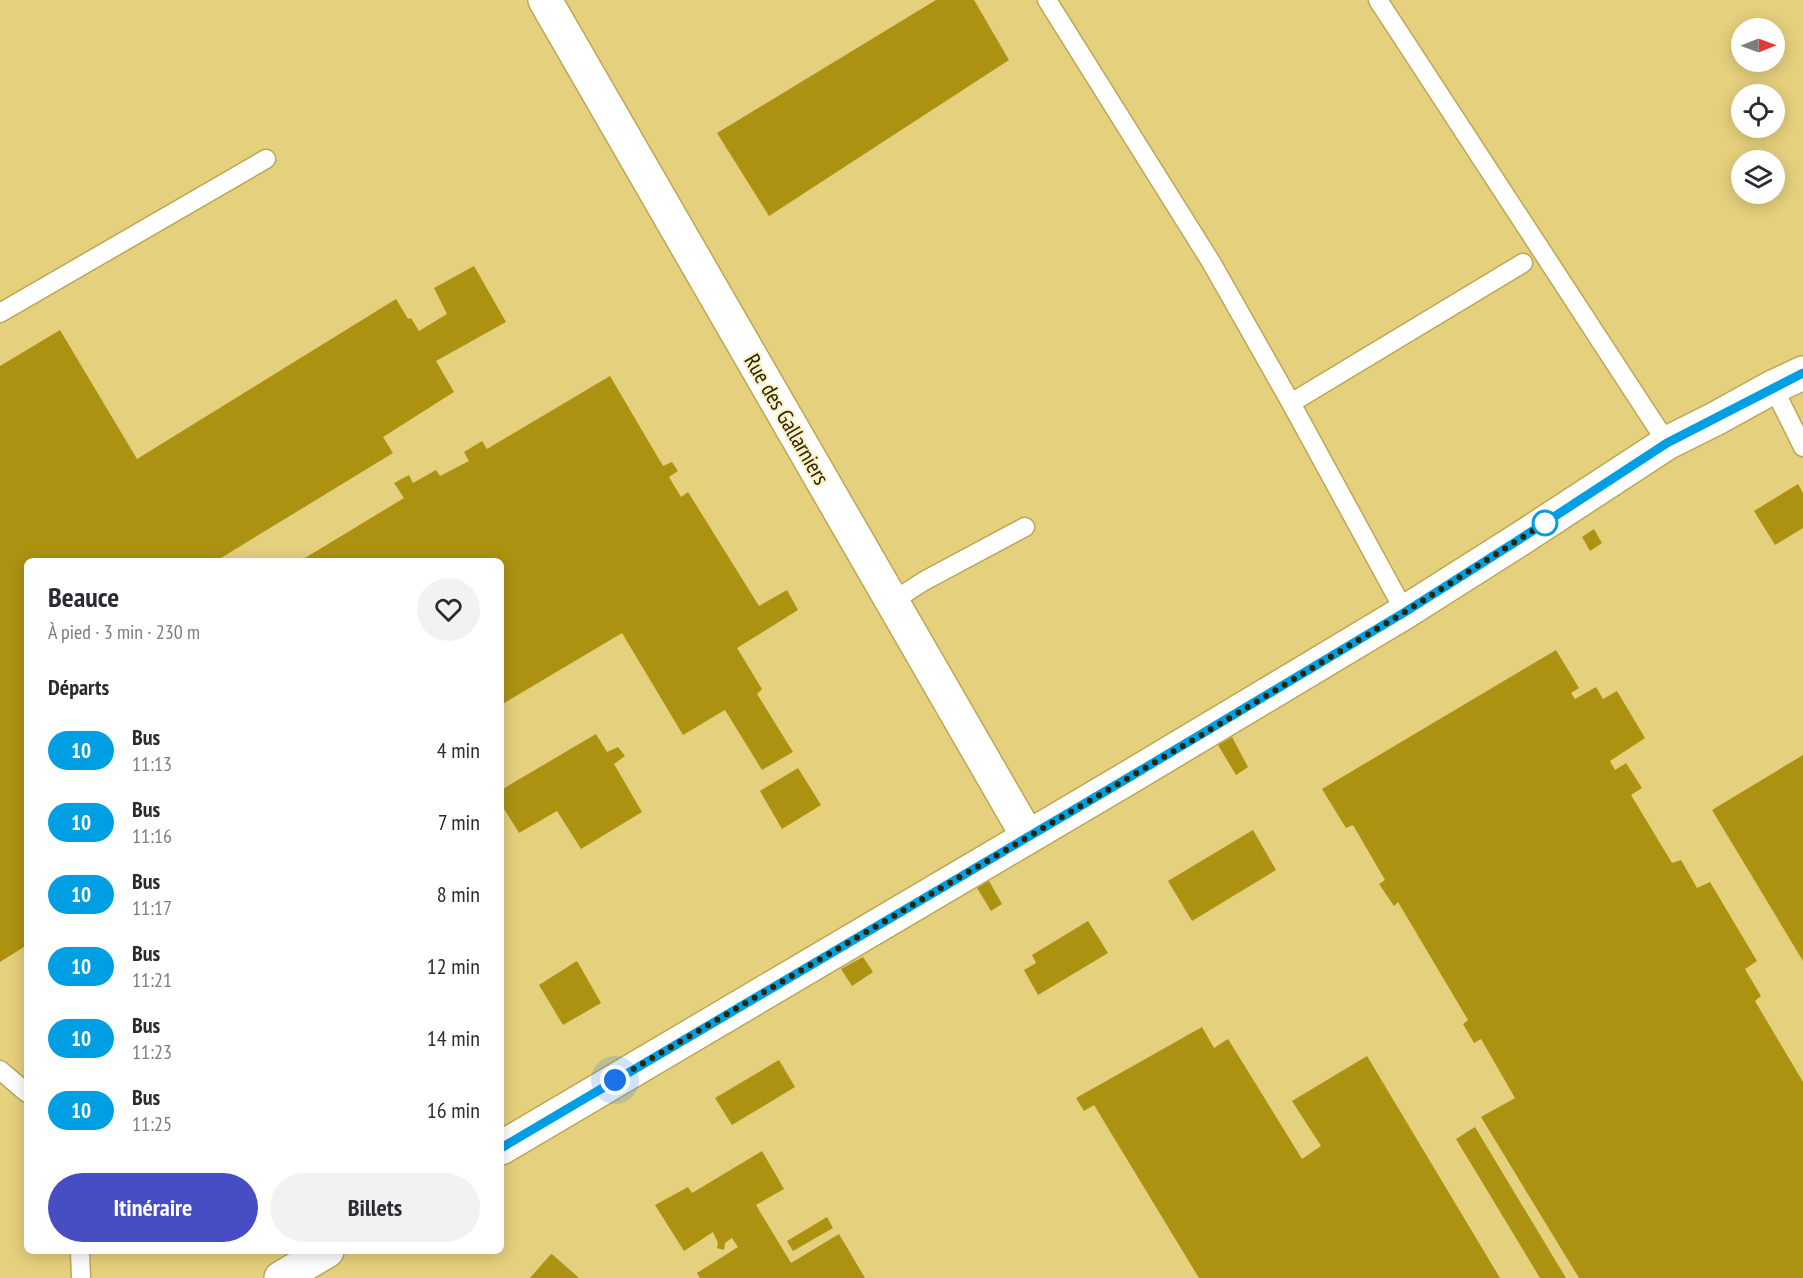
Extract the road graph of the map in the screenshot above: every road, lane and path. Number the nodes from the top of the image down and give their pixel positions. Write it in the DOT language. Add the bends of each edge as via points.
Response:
graph roads {
  1 [pos="545,0"];
  2 [pos="1047,0"];
  3 [pos="1378,0"];
  4 [pos="266,159"];
  5 [pos="1524,263"];
  6 [pos="0,313"];
  7 [pos="1803,373"];
  8 [pos="1773,387"];
  9 [pos="1291,403"];
  10 [pos="1667,443"];
  11 [pos="1803,447"];
  12 [pos="1025,527"];
  13 [pos="893,601"];
  14 [pos="1405,612"];
  15 [pos="1028,837"];
  16 [pos="0,1070"];
  17 [pos="24,1090"];
  18 [pos="504,1146"];
  19 [pos="80,1254"];
  20 [pos="322,1254"];
  21 [pos="81,1278"];
  22 [pos="281,1278"];
  1 -- 13 [label="street, Rue des Gallarniers"];
  2 -- 9 [label="lane" via="1211,262"];
  3 -- 10 [label="lane"];
  4 -- 6 [label="lane"];
  5 -- 9 [label="lane"];
  7 -- 8 [label="street"];
  8 -- 10 [label="street"];
  8 -- 11 [label="lane"];
  9 -- 14 [label="lane"];
  10 -- 14 [label="street"];
  12 -- 13 [label="lane"];
  13 -- 15 [label="street, Rue des Gallarniers"];
  14 -- 15 [label="street"];
  15 -- 18 [label="street"];
  16 -- 17 [label="lane"];
  19 -- 21 [label="lane"];
  20 -- 22 [label="street"];
}
